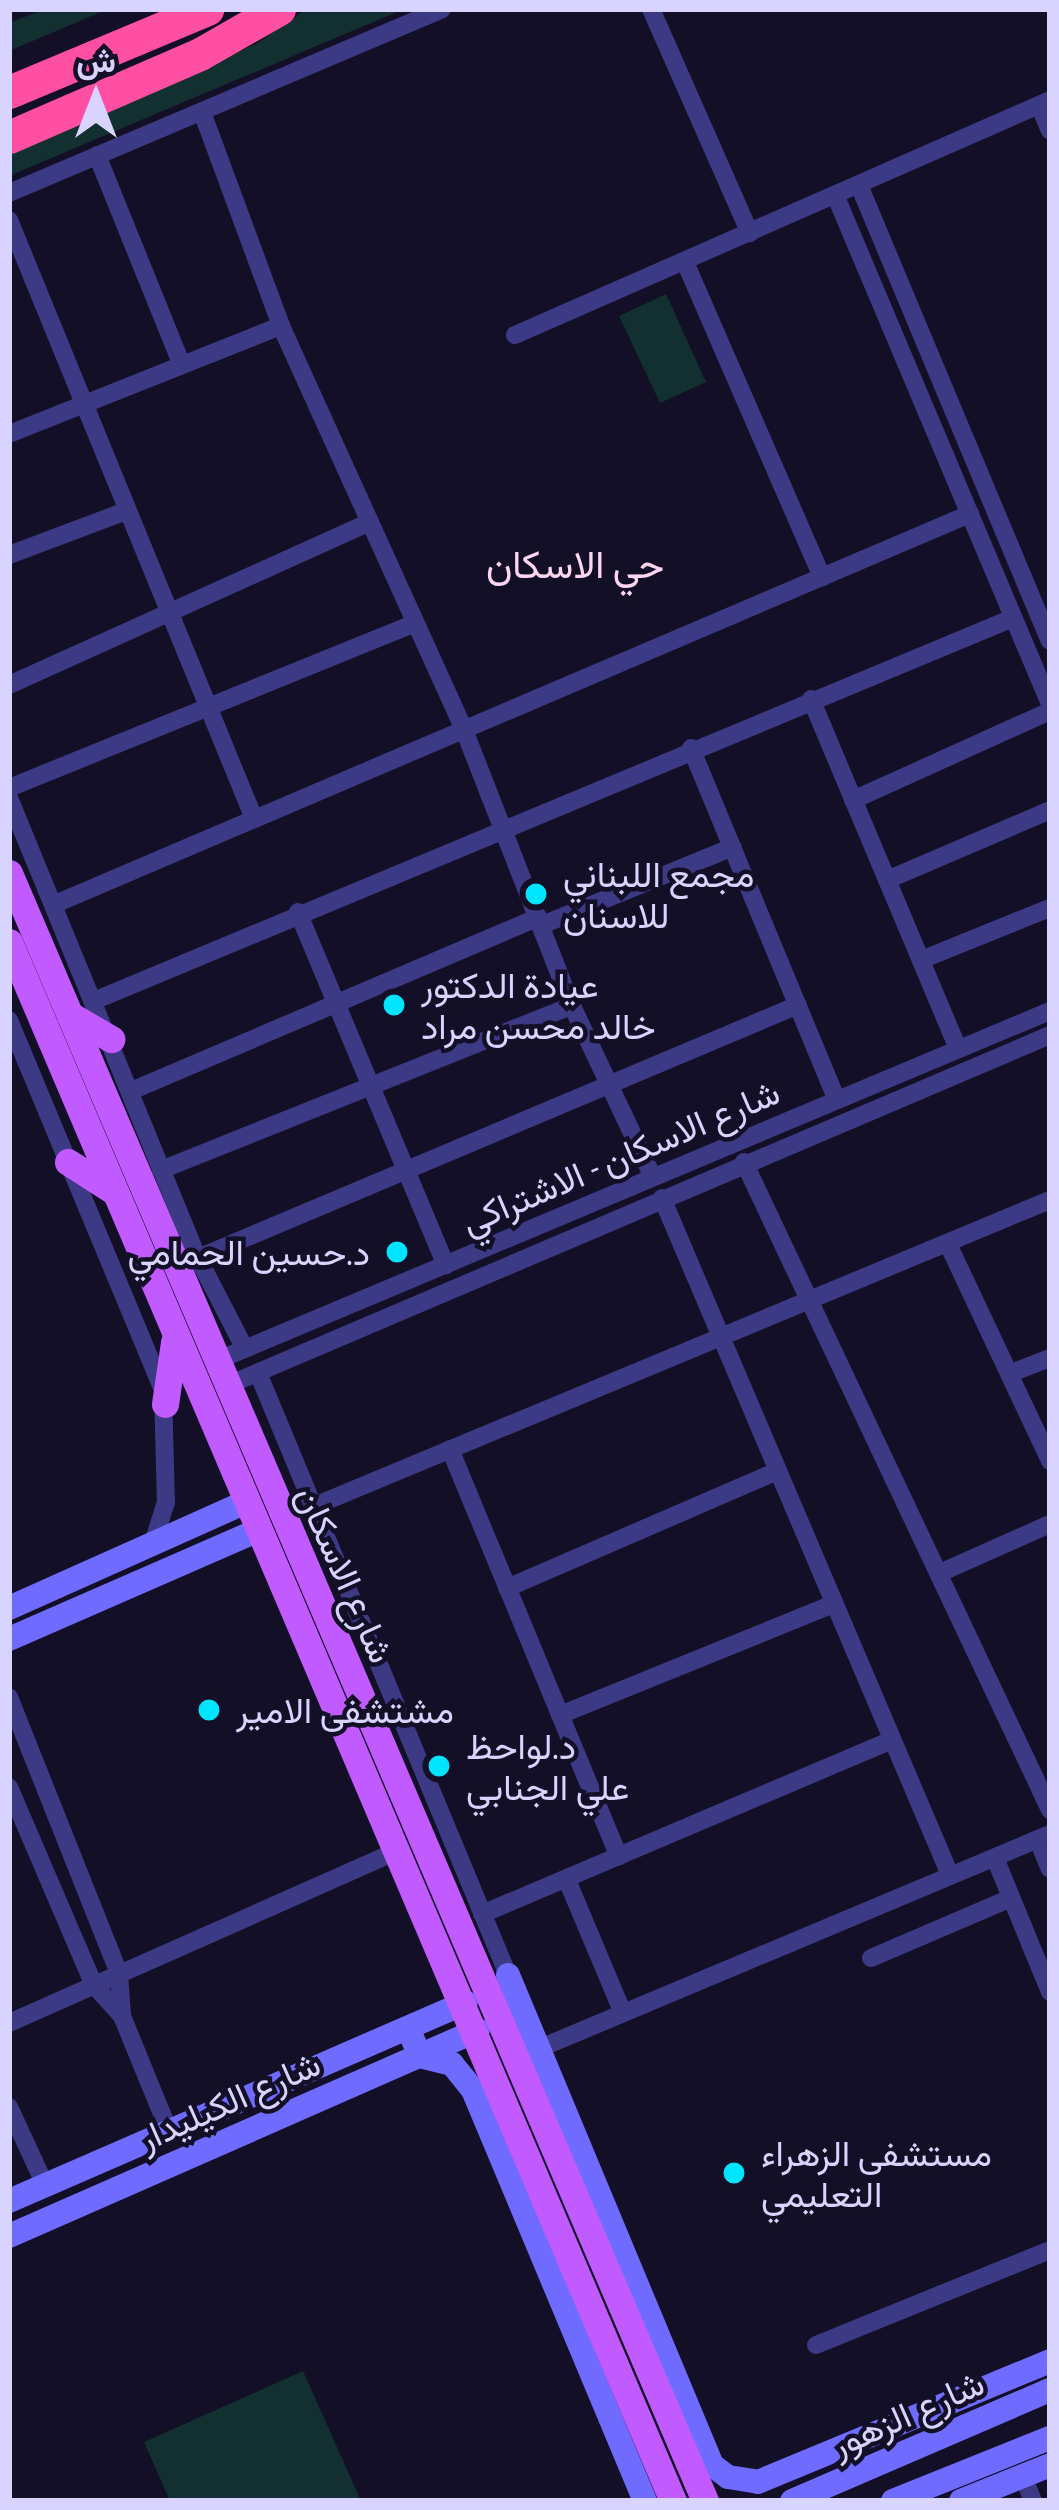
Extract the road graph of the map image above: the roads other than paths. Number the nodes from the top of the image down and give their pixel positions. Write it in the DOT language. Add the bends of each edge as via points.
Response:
graph roads {
  1 [pos="157,9"];
  2 [pos="207,9"];
  3 [pos="267,9"];
  4 [pos="279,9"];
  5 [pos="442,9"];
  6 [pos="651,9"];
  7 [pos="9,69"];
  8 [pos="9,92"];
  9 [pos="1045,103"];
  10 [pos="202,112"];
  11 [pos="9,116"];
  12 [pos="1050,131"];
  13 [pos="9,137"];
  14 [pos="97,155"];
  15 [pos="859,185"];
  16 [pos="9,193"];
  17 [pos="836,197"];
  18 [pos="9,220"];
  19 [pos="750,233"];
  20 [pos="685,262"];
  21 [pos="281,326"];
  22 [pos="515,335"];
  23 [pos="181,363"];
  24 [pos="80,404"];
  25 [pos="9,434"];
  26 [pos="126,511"];
  27 [pos="970,514"];
  28 [pos="368,523"];
  29 [pos="9,555"];
  30 [pos="822,577"];
  31 [pos="170,613"];
  32 [pos="1013,618"];
  33 [pos="415,623"];
  34 [pos="1050,641"];
  35 [pos="9,685"];
  36 [pos="811,699"];
  37 [pos="209,707"];
  38 [pos="1050,708"];
  39 [pos="463,727"];
  40 [pos="692,748"];
  41 [pos="9,788"];
  42 [pos="9,798"];
  43 [pos="854,800"];
  44 [pos="1050,810"];
  45 [pos="253,816"];
  46 [pos="502,824"];
  47 [pos="733,847"];
  48 [pos="9,873"];
  49 [pos="887,880"];
  50 [pos="55,904"];
  51 [pos="1050,908"];
  52 [pos="298,912"];
  53 [pos="540,921"];
  54 [pos="9,942"];
  55 [pos="921,960"];
  56 [pos="96,1000"];
  57 [pos="336,1004"];
  58 [pos="798,1004"];
  59 [pos="572,1006"];
  60 [pos="1050,1011"];
  61 [pos="70,1015"];
  62 [pos="9,1021"];
  63 [pos="1050,1035"];
  64 [pos="111,1040"];
  65 [pos="958,1049"];
  66 [pos="371,1086"];
  67 [pos="610,1088"];
  68 [pos="131,1091"];
  69 [pos="837,1100"];
  70 [pos="771,1128"];
  71 [pos="781,1148"];
  72 [pos="68,1162"];
  73 [pos="744,1162"];
  74 [pos="161,1170"];
  75 [pos="407,1172"];
  76 [pos="653,1177"];
  77 [pos="115,1192"];
  78 [pos="662,1198"];
  79 [pos="1050,1200"];
  80 [pos="948,1244"];
  81 [pos="198,1258"];
  82 [pos="446,1265"];
  83 [pos="807,1296"];
  84 [pos="723,1336"];
  85 [pos="174,1338"];
  86 [pos="245,1349"];
  87 [pos="1050,1358"];
  88 [pos="258,1373"];
  89 [pos="1011,1373"];
  90 [pos="221,1374"];
  91 [pos="165,1405"];
  92 [pos="450,1449"];
  93 [pos="1050,1461"];
  94 [pos="772,1473"];
  95 [pos="244,1503"];
  96 [pos="312,1507"];
  97 [pos="1050,1524"];
  98 [pos="256,1531"];
  99 [pos="153,1543"];
  100 [pos="942,1572"];
  101 [pos="507,1588"];
  102 [pos="830,1606"];
  103 [pos="9,1608"];
  104 [pos="9,1639"];
  105 [pos="9,1697"];
  106 [pos="560,1715"];
  107 [pos="892,1740"];
  108 [pos="46,1787"];
  109 [pos="12,1793"];
  110 [pos="1050,1810"];
  111 [pos="429,1815"];
  112 [pos="1044,1837"];
  113 [pos="400,1850"];
  114 [pos="619,1856"];
  115 [pos="994,1858"];
  116 [pos="1050,1869"];
  117 [pos="950,1875"];
  118 [pos="567,1880"];
  119 [pos="1011,1898"];
  120 [pos="482,1915"];
  121 [pos="871,1958"];
  122 [pos="119,1974"];
  123 [pos="498,1979"];
  124 [pos="94,1985"];
  125 [pos="1050,1992"];
  126 [pos="466,2002"];
  127 [pos="623,2013"];
  128 [pos="122,2016"];
  129 [pos="9,2023"];
  130 [pos="408,2028"];
  131 [pos="478,2030"];
  132 [pos="538,2048"];
  133 [pos="420,2056"];
  134 [pos="9,2107"];
  135 [pos="170,2131"];
  136 [pos="46,2185"];
  137 [pos="9,2200"];
  138 [pos="9,2236"];
  139 [pos="1050,2250"];
  140 [pos="557,2257"];
  141 [pos="816,2345"];
  142 [pos="655,2356"];
  143 [pos="1050,2361"];
  144 [pos="1050,2390"];
  145 [pos="622,2413"];
  146 [pos="976,2422"];
  147 [pos="1050,2438"];
  148 [pos="1050,2465"];
  149 [pos="690,2469"];
  150 [pos="1023,2476"];
  151 [pos="944,2479"];
  152 [pos="645,2501"];
  153 [pos="673,2501"];
  154 [pos="705,2501"];
  155 [pos="724,2501"];
  156 [pos="792,2501"];
  157 [pos="893,2501"];
  158 [pos="962,2501"];
  159 [pos="1033,2501"];
  1 -- 7 [label="highway"];
  2 -- 8 [label="highway"];
  3 -- 11 [label="highway"];
  4 -- 13 [label="highway" via="200,55"];
  5 -- 10 [label="street"];
  6 -- 19 [label="street"];
  9 -- 12 [label="street"];
  9 -- 15 [label="street"];
  10 -- 14 [label="street"];
  10 -- 21 [label="street"];
  14 -- 16 [label="street"];
  14 -- 23 [label="street"];
  15 -- 17 [label="street"];
  15 -- 34 [label="street"];
  17 -- 19 [label="street"];
  17 -- 27 [label="street"];
  18 -- 24 [label="street"];
  19 -- 20 [label="street"];
  20 -- 22 [label="street"];
  20 -- 30 [label="street"];
  21 -- 23 [label="street"];
  21 -- 28 [label="street"];
  23 -- 24 [label="street"];
  24 -- 25 [label="street"];
  24 -- 26 [label="street"];
  26 -- 29 [label="street"];
  26 -- 31 [label="street"];
  27 -- 30 [label="street"];
  27 -- 32 [label="street"];
  28 -- 31 [label="street"];
  28 -- 33 [label="street"];
  30 -- 39 [label="street"];
  31 -- 35 [label="street"];
  31 -- 37 [label="street"];
  32 -- 36 [label="street"];
  32 -- 38 [label="street"];
  33 -- 37 [label="street"];
  33 -- 39 [label="street"];
  36 -- 40 [label="street"];
  36 -- 43 [label="street"];
  37 -- 41 [label="street"];
  37 -- 45 [label="street"];
  38 -- 43 [label="street"];
  39 -- 45 [label="street"];
  39 -- 46 [label="street"];
  40 -- 46 [label="street"];
  40 -- 47 [label="street"];
  42 -- 50 [label="street"];
  43 -- 49 [label="street"];
  44 -- 49 [label="street"];
  45 -- 50 [label="street"];
  46 -- 52 [label="street"];
  46 -- 53 [label="street"];
  47 -- 53 [label="street"];
  47 -- 58 [label="street"];
  48 -- 61 [label="main road, شارع الاسكان"];
  49 -- 55 [label="street"];
  50 -- 56 [label="street"];
  51 -- 55 [label="street"];
  52 -- 56 [label="street"];
  52 -- 57 [label="street"];
  53 -- 57 [label="street"];
  53 -- 59 [label="street"];
  54 -- 77 [label="main road, شارع الاسكان"];
  55 -- 65 [label="street"];
  56 -- 64 [label="street"];
  57 -- 66 [label="street"];
  57 -- 68 [label="street"];
  58 -- 67 [label="street"];
  58 -- 69 [label="street"];
  59 -- 66 [label="street"];
  59 -- 67 [label="street"];
  60 -- 65 [label="street, شارع الاسكان - الاشتراكي"];
  61 -- 64 [label="main road"];
  61 -- 90 [label="main road, شارع الاسكان"];
  62 -- 72 [label="street"];
  63 -- 71 [label="street, شارع الاسكان - الاشتراكي"];
  64 -- 68 [label="street"];
  65 -- 69 [label="street, شارع الاسكان - الاشتراكي"];
  66 -- 74 [label="street"];
  66 -- 75 [label="street"];
  67 -- 75 [label="street"];
  67 -- 76 [label="street"];
  68 -- 74 [label="street"];
  69 -- 70 [label="street, شارع الاسكان - الاشتراكي"];
  70 -- 71 [label="street" via="786,1132"];
  70 -- 76 [label="street, شارع الاسكان - الاشتراكي"];
  71 -- 73 [label="street, شارع الاسكان - الاشتراكي"];
  72 -- 77 [label="main road"];
  72 -- 91 [label="street"];
  73 -- 78 [label="street, شارع الاسكان - الاشتراكي"];
  73 -- 83 [label="street"];
  74 -- 81 [label="street"];
  75 -- 81 [label="street"];
  75 -- 82 [label="street"];
  76 -- 82 [label="street, شارع الاسكان - الاشتراكي"];
  77 -- 85 [label="main road, شارع الاسكان"];
  78 -- 84 [label="street"];
  78 -- 88 [label="street, شارع الاسكان - الاشتراكي"];
  79 -- 80 [label="street"];
  80 -- 83 [label="street"];
  80 -- 89 [label="street"];
  81 -- 86 [label="street"];
  82 -- 86 [label="street, شارع الاسكان - الاشتراكي"];
  83 -- 84 [label="street"];
  83 -- 100 [label="street"];
  84 -- 92 [label="street"];
  84 -- 94 [label="street"];
  85 -- 91 [label="main road"];
  85 -- 95 [label="main road, شارع الاسكان"];
  86 -- 90 [label="street, شارع الاسكان - الاشتراكي"];
  87 -- 89 [label="street"];
  88 -- 90 [label="street, شارع الاسكان - الاشتراكي"];
  88 -- 96 [label="street"];
  89 -- 93 [label="street"];
  90 -- 111 [label="main road, شارع الاسكان"];
  91 -- 99 [label="street" via="166,1502"];
  92 -- 96 [label="street"];
  92 -- 101 [label="street"];
  94 -- 101 [label="street"];
  94 -- 102 [label="street"];
  95 -- 98 [label="main road, شارع الاسكان"];
  95 -- 99 [label="main road"];
  96 -- 111 [label="street"];
  97 -- 100 [label="street"];
  98 -- 104 [label="main road"];
  98 -- 113 [label="main road, شارع الاسكان"];
  99 -- 103 [label="main road"];
  100 -- 110 [label="street"];
  101 -- 106 [label="street"];
  102 -- 106 [label="street"];
  102 -- 107 [label="street"];
  105 -- 108 [label="street"];
  106 -- 114 [label="street"];
  107 -- 114 [label="street"];
  107 -- 117 [label="street"];
  108 -- 109 [label="street"];
  108 -- 122 [label="street"];
  109 -- 124 [label="street"];
  111 -- 120 [label="street"];
  111 -- 123 [label="main road, شارع الاسكان"];
  112 -- 115 [label="street"];
  112 -- 116 [label="street"];
  113 -- 122 [label="street"];
  113 -- 126 [label="main road, شارع الاسكان"];
  114 -- 118 [label="street"];
  115 -- 117 [label="street"];
  115 -- 119 [label="street"];
  117 -- 127 [label="street"];
  118 -- 120 [label="street"];
  118 -- 127 [label="street"];
  119 -- 121 [label="street"];
  119 -- 125 [label="street"];
  120 -- 123 [label="street"];
  122 -- 124 [label="street"];
  122 -- 128 [label="street"];
  123 -- 132 [label="main road"];
  123 -- 142 [label="main road, شارع الاسكان"];
  124 -- 128 [label="street"];
  124 -- 129 [label="street"];
  126 -- 130 [label="main road, شارع الكيليدار"];
  126 -- 131 [label="main road, شارع الاسكان"];
  127 -- 132 [label="street"];
  128 -- 135 [label="street"];
  130 -- 133 [label="main road"];
  130 -- 135 [label="main road, شارع الكيليدار"];
  131 -- 133 [label="main road, شارع الكيليدار"];
  131 -- 140 [label="main road, شارع الاسكان"];
  132 -- 142 [label="main road"];
  133 -- 138 [label="main road, شارع الكيليدار"];
  133 -- 140 [label="main road" via="446,2060 469,2081"];
  134 -- 136 [label="street"];
  135 -- 136 [label="main road, شارع الكيليدار"];
  136 -- 137 [label="main road, شارع الكيليدار"];
  139 -- 141 [label="street"];
  140 -- 145 [label="main road, شارع الاسكان"];
  142 -- 143 [label="main road" via="712,2465 742,2482 852,2446"];
  142 -- 149 [label="main road, شارع الاسكان"];
  144 -- 146 [label="main road, شارع الزهور"];
  145 -- 152 [label="main road"];
  145 -- 153 [label="main road, شارع الاسكان"];
  146 -- 151 [label="main road" via="934,2451"];
  146 -- 156 [label="main road, شارع الزهور"];
  147 -- 151 [label="main road, شارع الزهور"];
  148 -- 150 [label="main road"];
  149 -- 154 [label="main road, شارع الاسكان"];
  149 -- 155 [label="main road"];
  150 -- 158 [label="main road"];
  150 -- 159 [label="street"];
  151 -- 157 [label="main road, شارع الزهور"];
}
